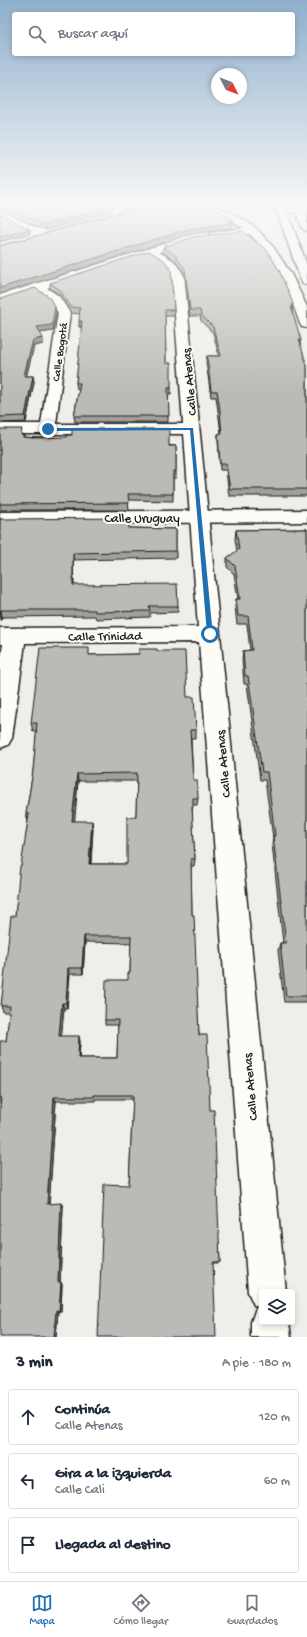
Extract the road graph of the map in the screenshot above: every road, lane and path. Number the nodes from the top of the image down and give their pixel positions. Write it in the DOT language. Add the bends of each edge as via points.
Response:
graph roads {
  1 [pos="96,268"];
  2 [pos="174,268"];
  3 [pos="282,268"];
  4 [pos="303,268"];
  5 [pos="307,281"];
  6 [pos="37,287"];
  7 [pos="0,298"];
  8 [pos="307,324"];
  9 [pos="0,429"];
  10 [pos="48,429"];
  11 [pos="192,429"];
  12 [pos="200,516"];
  13 [pos="307,516"];
  14 [pos="0,518"];
  15 [pos="210,634"];
  16 [pos="8,636"];
  17 [pos="0,738"];
  18 [pos="267,1289"];
  19 [pos="270,1325"];
  20 [pos="271,1337"];
  1 -- 6 [label="street, Calle Atenas"];
  2 -- 11 [label="street, Calle Atenas" via="178,275"];
  3 -- 8 [label="street" via="296,294"];
  4 -- 5 [label="street"];
  6 -- 7 [label="street"];
  6 -- 10 [label="street, Calle Bogotá" via="55,299 64,313"];
  9 -- 10 [label="street"];
  10 -- 11 [label="street"];
  11 -- 12 [label="street, Calle Atenas"];
  12 -- 13 [label="street, Calle Uruguay"];
  12 -- 14 [label="street, Calle Uruguay"];
  12 -- 15 [label="street, Calle Atenas"];
  15 -- 16 [label="street, Calle Trinidad"];
  15 -- 18 [label="street, Calle Atenas"];
  16 -- 17 [label="street"];
  19 -- 20 [label="street"];
}
